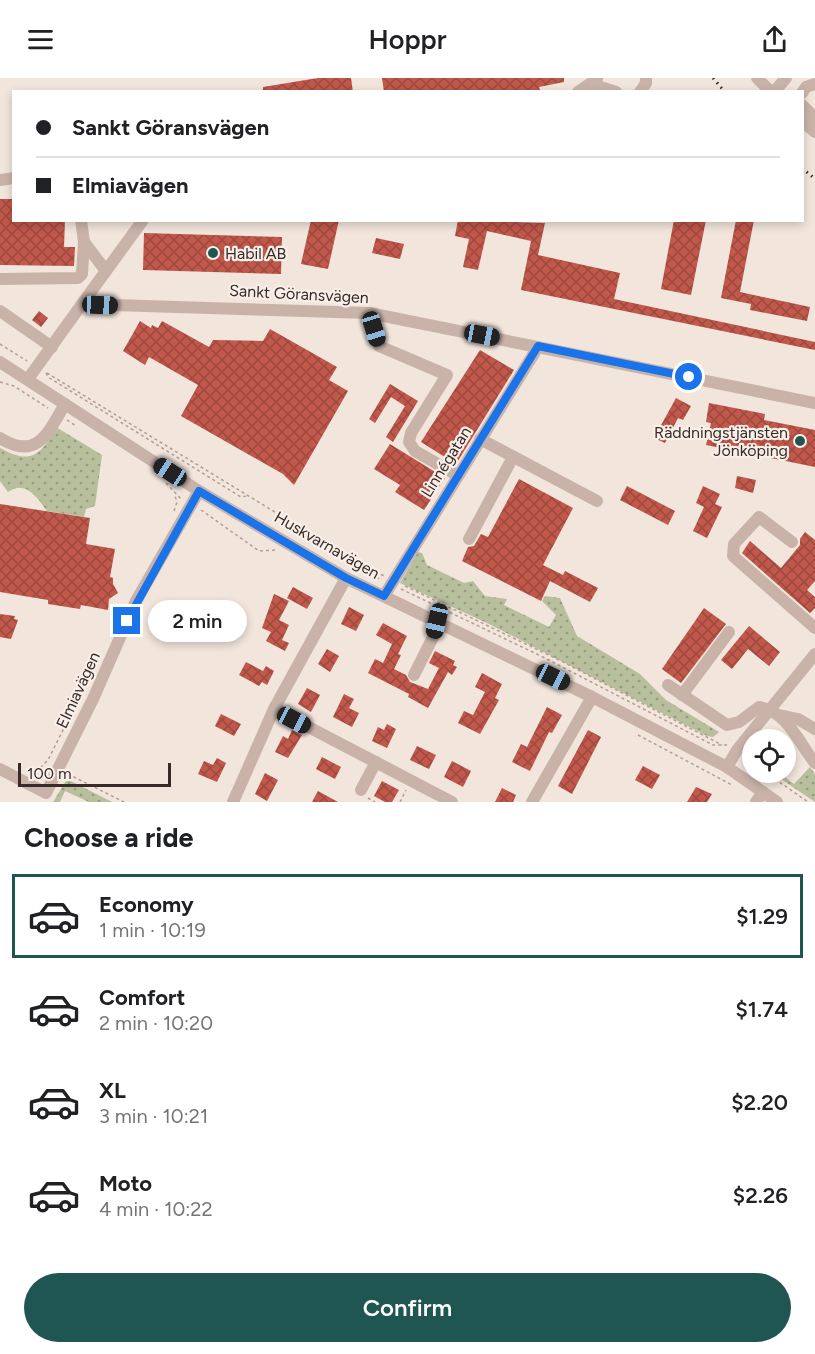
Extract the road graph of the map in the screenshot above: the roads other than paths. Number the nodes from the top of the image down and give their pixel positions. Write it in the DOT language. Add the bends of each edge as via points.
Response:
graph roads {
  1 [pos="757,78"];
  2 [pos="786,78"];
  3 [pos="595,81"];
  4 [pos="581,90"];
  5 [pos="612,90"];
  6 [pos="771,90"];
  7 [pos="775,90"];
  8 [pos="804,107"];
  9 [pos="815,118"];
  10 [pos="81,222"];
  11 [pos="142,222"];
  12 [pos="84,242"];
  13 [pos="106,271"];
  14 [pos="0,279"];
  15 [pos="82,304"];
  16 [pos="0,311"];
  17 [pos="369,313"];
  18 [pos="52,346"];
  19 [pos="538,346"];
  20 [pos="0,362"];
  21 [pos="28,379"];
  22 [pos="815,403"];
  23 [pos="62,409"];
  24 [pos="0,438"];
  25 [pos="480,439"];
  26 [pos="513,457"];
  27 [pos="457,475"];
  28 [pos="199,491"];
  29 [pos="597,501"];
  30 [pos="470,539"];
  31 [pos="792,542"];
  32 [pos="346,578"];
  33 [pos="384,596"];
  34 [pos="437,621"];
  35 [pos="814,623"];
  36 [pos="729,632"];
  37 [pos="815,654"];
  38 [pos="414,675"];
  39 [pos="668,685"];
  40 [pos="682,695"];
  41 [pos="592,697"];
  42 [pos="274,709"];
  43 [pos="773,712"];
  44 [pos="815,729"];
  45 [pos="376,762"];
  46 [pos="815,763"];
  47 [pos="727,767"];
  48 [pos="0,769"];
  49 [pos="361,790"];
  50 [pos="759,797"];
  51 [pos="44,798"];
  52 [pos="233,802"];
  53 [pos="452,802"];
  54 [pos="532,802"];
  55 [pos="777,802"];
  1 -- 6 [label="street"];
  2 -- 7 [label="street"];
  3 -- 4 [label="street"];
  3 -- 5 [label="street"];
  8 -- 9 [label="street"];
  10 -- 12 [label="street"];
  11 -- 13 [label="street"];
  12 -- 13 [label="street"];
  12 -- 14 [label="street" via="82,274 78,278"];
  13 -- 15 [label="street"];
  15 -- 17 [label="street, Sankt Göransvägen"];
  15 -- 18 [label="street"];
  16 -- 18 [label="street"];
  17 -- 19 [label="street, Sankt Göransvägen"];
  17 -- 27 [label="street" via="379,345 447,375 409,442 415,451"];
  18 -- 21 [label="street" via="41,370"];
  19 -- 22 [label="street, Sankt Göransvägen"];
  19 -- 25 [label="street, Linnégatan"];
  20 -- 21 [label="street, Huskvarnavägen"];
  21 -- 23 [label="street, Huskvarnavägen"];
  23 -- 24 [label="street" via="46,435 31,446 16,447"];
  23 -- 28 [label="street, Huskvarnavägen"];
  25 -- 26 [label="street"];
  25 -- 27 [label="street, Linnégatan"];
  26 -- 29 [label="street"];
  26 -- 30 [label="street"];
  27 -- 33 [label="street, Linnégatan"];
  28 -- 32 [label="street, Huskvarnavägen"];
  28 -- 51 [label="street, Elmiavägen" via="136,601"];
  31 -- 35 [label="street" via="759,517 735,544 733,556"];
  32 -- 33 [label="street, Huskvarnavägen"];
  32 -- 42 [label="street"];
  33 -- 34 [label="street, Huskvarnavägen"];
  34 -- 38 [label="street"];
  34 -- 41 [label="street, Huskvarnavägen"];
  36 -- 40 [label="street"];
  37 -- 43 [label="street"];
  39 -- 40 [label="street"];
  40 -- 43 [label="street" via="727,724 739,722 754,708"];
  41 -- 47 [label="street, Huskvarnavägen"];
  41 -- 54 [label="street"];
  42 -- 45 [label="street"];
  42 -- 52 [label="street"];
  43 -- 44 [label="street"];
  43 -- 46 [label="street"];
  43 -- 47 [label="street"];
  45 -- 49 [label="street"];
  45 -- 53 [label="street"];
  47 -- 50 [label="street, Huskvarnavägen"];
  48 -- 51 [label="street, Elmiavägen"];
  50 -- 55 [label="street, Huskvarnavägen"];
}
